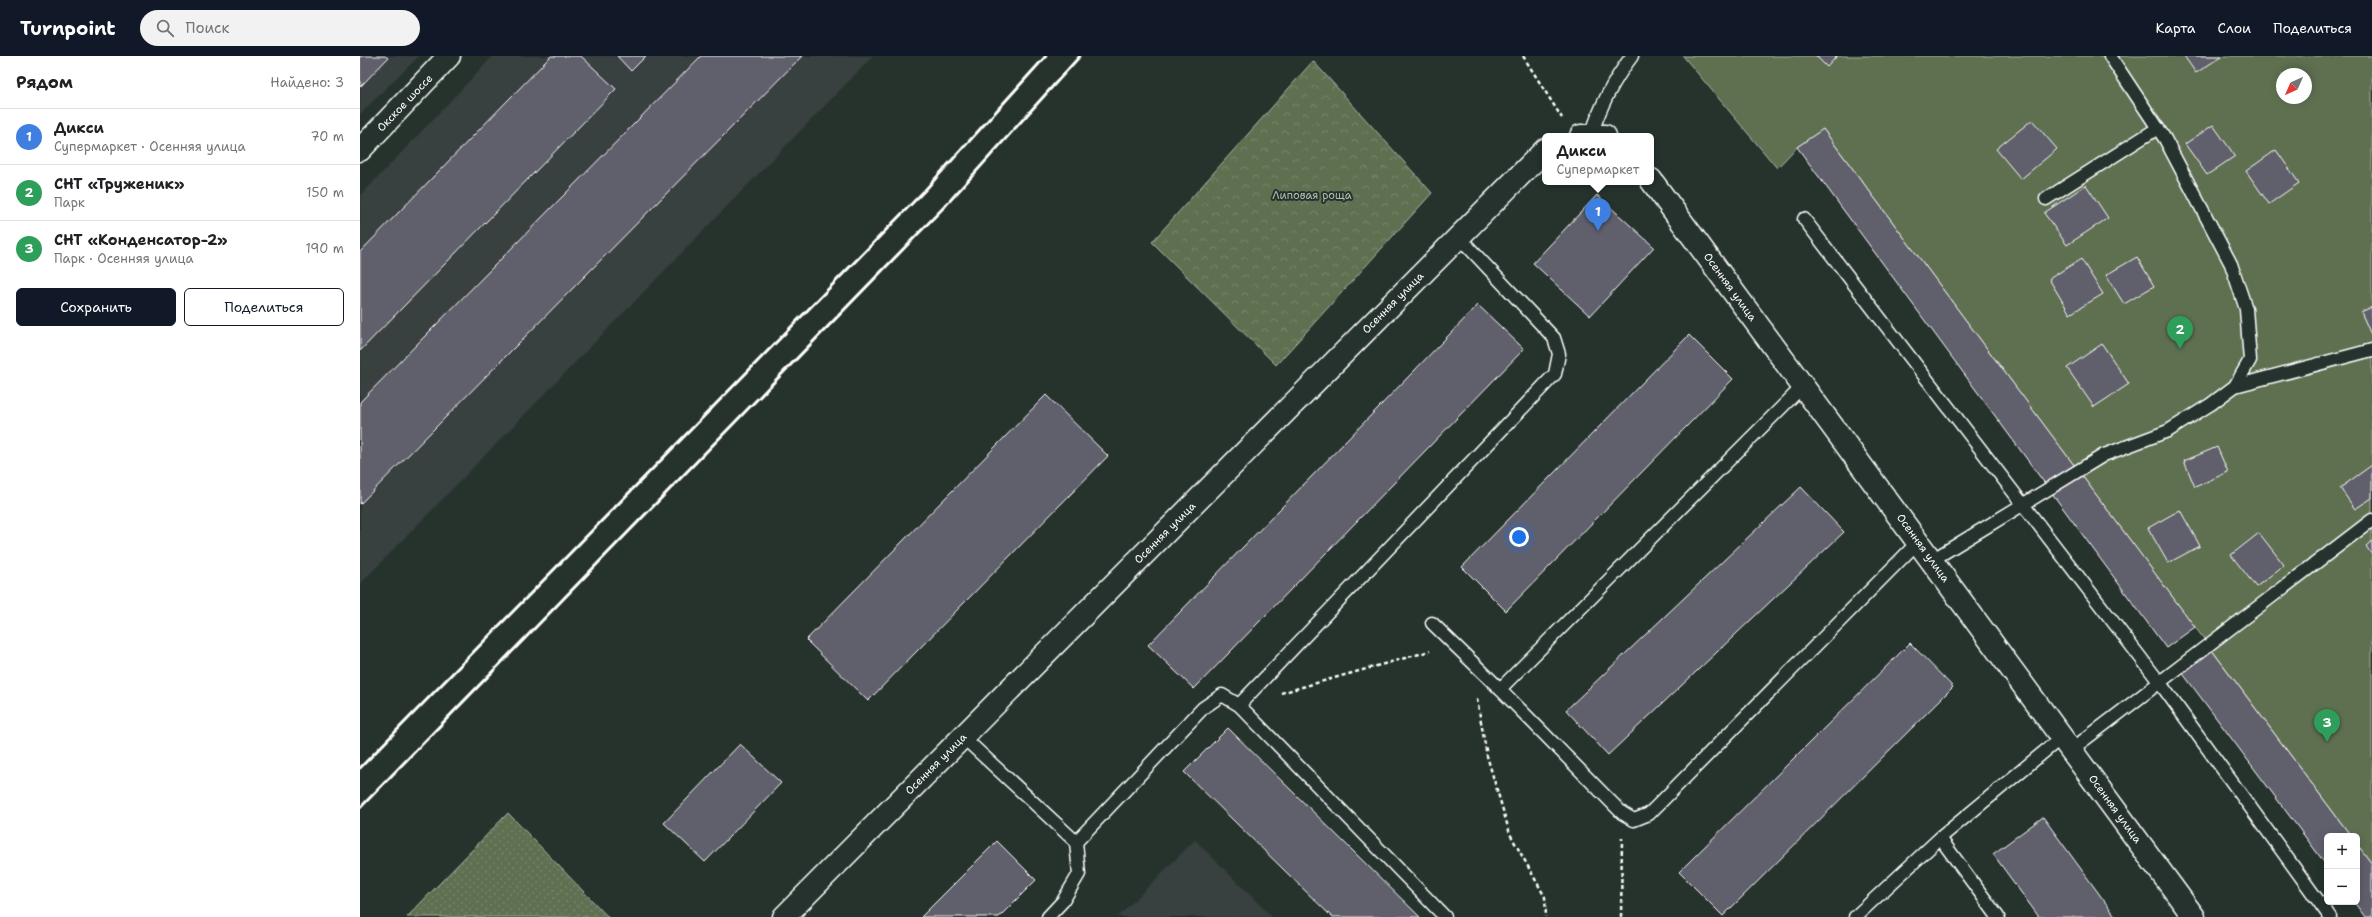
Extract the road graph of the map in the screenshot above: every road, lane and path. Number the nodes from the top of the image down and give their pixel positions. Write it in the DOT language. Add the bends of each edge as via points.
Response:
graph roads {
  1 [pos="449,56"];
  2 [pos="1523,56"];
  3 [pos="1632,56"];
  4 [pos="2110,56"];
  5 [pos="2158,128"];
  6 [pos="1573,129"];
  7 [pos="1583,133"];
  8 [pos="1591,133"];
  9 [pos="360,150"];
  10 [pos="1542,153"];
  11 [pos="1654,184"];
  12 [pos="2046,199"];
  13 [pos="1804,218"];
  14 [pos="1459,237"];
  15 [pos="2372,350"];
  16 [pos="1803,386"];
  17 [pos="2234,386"];
  18 [pos="2024,504"];
  19 [pos="2372,520"];
  20 [pos="1918,542"];
  21 [pos="1932,560"];
  22 [pos="1432,623"];
  23 [pos="1454,644"];
  24 [pos="1470,661"];
  25 [pos="2160,683"];
  26 [pos="1500,689"];
  27 [pos="1240,705"];
  28 [pos="963,737"];
  29 [pos="2066,744"];
  30 [pos="1622,813"];
  31 [pos="1940,838"];
  32 [pos="1076,842"];
  33 [pos="784,917"];
  34 [pos="1048,917"];
  35 [pos="1445,917"];
  36 [pos="1546,917"];
  37 [pos="1621,917"];
  38 [pos="1855,917"];
  39 [pos="1998,917"];
  40 [pos="2194,917"];
  41 [pos="2330,917"];
  1 -- 9 [label="street, Окское шоссе"];
  2 -- 6 [label="path"];
  3 -- 8 [label="lane" via="1613,81"];
  4 -- 5 [label="lane"];
  5 -- 12 [label="lane"];
  5 -- 17 [label="lane" via="2231,264 2246,309 2250,360"];
  6 -- 7 [label="street"];
  10 -- 14 [label="street, Осенняя улица"];
  11 -- 16 [label="street, Осенняя улица"];
  13 -- 18 [label="lane"];
  14 -- 27 [label="lane" via="1554,338 1559,354 1555,374"];
  14 -- 28 [label="street, Осенняя улица"];
  15 -- 17 [label="lane"];
  16 -- 20 [label="street, Осенняя улица"];
  16 -- 26 [label="lane"];
  17 -- 18 [label="lane" via="2211,404 2168,430 2104,455"];
  18 -- 21 [label="lane"];
  18 -- 25 [label="lane"];
  19 -- 25 [label="lane"];
  20 -- 21 [label="street, Осенняя улица"];
  20 -- 30 [label="lane" via="1649,814 1634,820"];
  21 -- 29 [label="street, Осенняя улица"];
  22 -- 23 [label="lane"];
  23 -- 24 [label="lane"];
  23 -- 27 [label="path"];
  24 -- 26 [label="lane"];
  24 -- 36 [label="path" via="1487,756 1510,834 1545,897"];
  25 -- 29 [label="lane"];
  25 -- 41 [label="lane"];
  26 -- 30 [label="lane"];
  27 -- 32 [label="lane" via="1222,695 1203,708"];
  27 -- 35 [label="lane"];
  28 -- 32 [label="lane"];
  28 -- 33 [label="street, Осенняя улица"];
  29 -- 31 [label="lane"];
  29 -- 40 [label="street, Осенняя улица"];
  30 -- 37 [label="path"];
  31 -- 38 [label="lane"];
  31 -- 39 [label="lane"];
  32 -- 34 [label="lane" via="1079,874 1063,901"];
}
